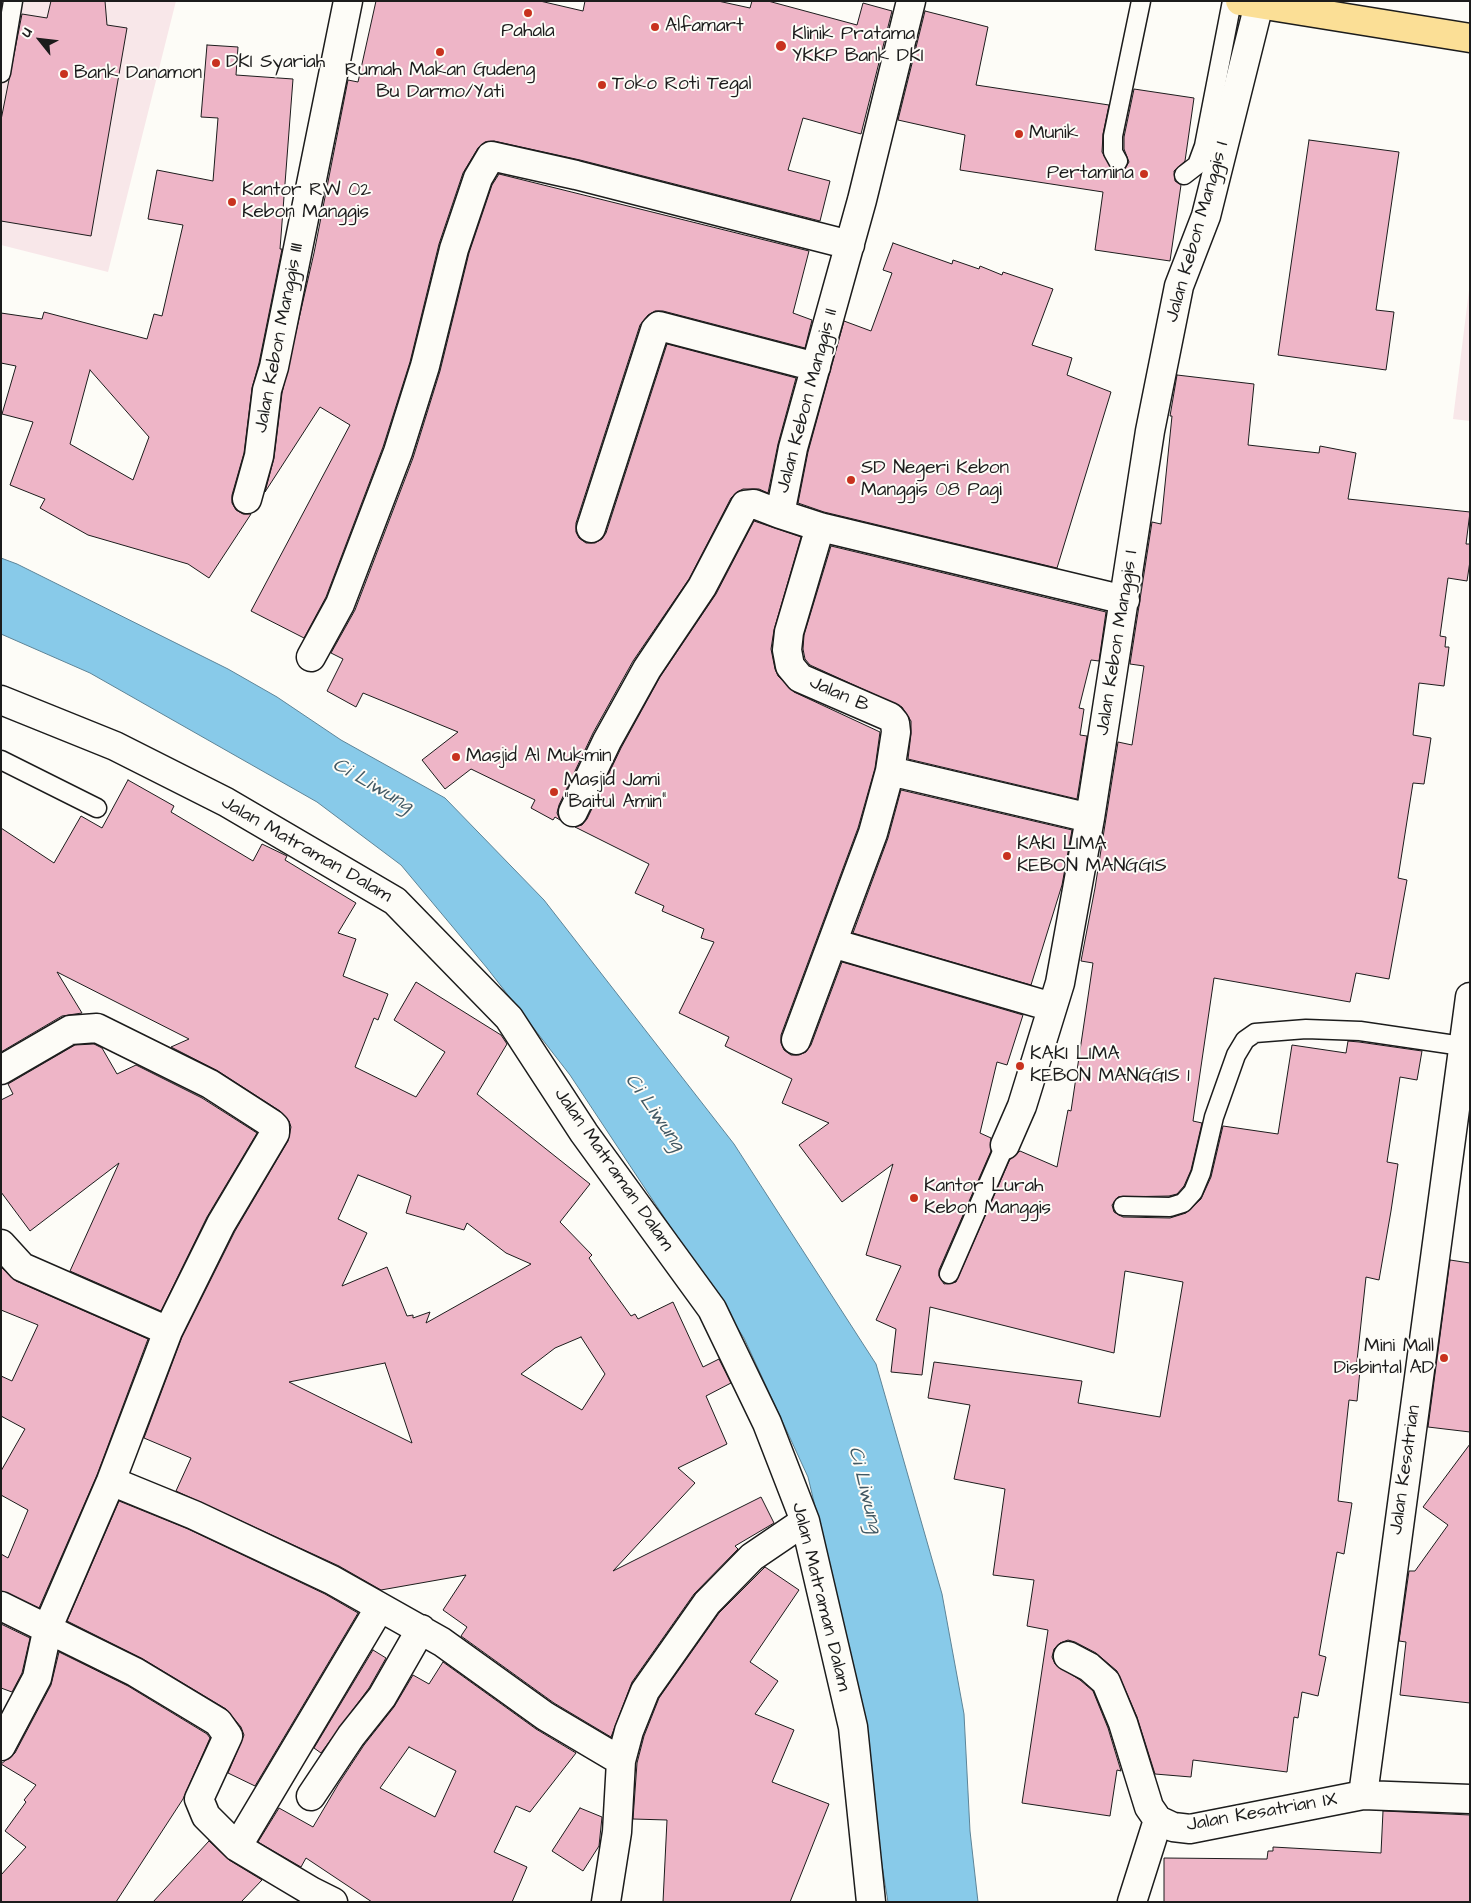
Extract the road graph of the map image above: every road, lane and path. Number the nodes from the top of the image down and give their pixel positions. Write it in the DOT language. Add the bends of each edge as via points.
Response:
graph roads {
  1 [pos="13,1"];
  2 [pos="348,1"];
  3 [pos="911,1"];
  4 [pos="1141,1"];
  5 [pos="1232,1"];
  6 [pos="1250,3"];
  7 [pos="1470,38"];
  8 [pos="1,73"];
  9 [pos="1118,160"];
  10 [pos="1184,175"];
  11 [pos="850,245"];
  12 [pos="816,367"];
  13 [pos="247,499"];
  14 [pos="780,514"];
  15 [pos="820,527"];
  16 [pos="591,528"];
  17 [pos="1125,600"];
  18 [pos="312,657"];
  19 [pos="1,700"];
  20 [pos="1,760"];
  21 [pos="890,771"];
  22 [pos="97,808"];
  23 [pos="573,812"];
  24 [pos="1090,818"];
  25 [pos="832,943"];
  26 [pos="1470,997"];
  27 [pos="1052,1008"];
  28 [pos="796,1040"];
  29 [pos="1466,1048"];
  30 [pos="1,1070"];
  31 [pos="1005,1145"];
  32 [pos="1123,1206"];
  33 [pos="1,1244"];
  34 [pos="949,1274"];
  35 [pos="168,1331"];
  36 [pos="111,1481"];
  37 [pos="805,1521"];
  38 [pos="1,1606"];
  39 [pos="380,1607"];
  40 [pos="48,1627"];
  41 [pos="420,1629"];
  42 [pos="1068,1656"];
  43 [pos="1,1746"];
  44 [pos="620,1761"];
  45 [pos="1363,1795"];
  46 [pos="311,1796"];
  47 [pos="1470,1799"];
  48 [pos="1158,1820"];
  49 [pos="237,1846"];
  50 [pos="314,1898"];
  51 [pos="606,1902"];
  52 [pos="871,1902"];
  53 [pos="1132,1902"];
  1 -- 8 [label="lane"];
  2 -- 13 [label="street, Jalan Kebon Manggis III" via="267,390 259,456"];
  3 -- 11 [label="street, Jalan Kebon Manggis II"];
  4 -- 9 [label="lane" via="1113,136 1113,152"];
  5 -- 10 [label="lane" via="1204,146 1197,165"];
  6 -- 7 [label="main road"];
  6 -- 17 [label="street, Jalan Kebon Manggis I" via="1206,216 1179,286 1150,431"];
  11 -- 12 [label="street, Jalan Kebon Manggis II"];
  11 -- 18 [label="street" via="490,156 478,178 454,248 425,366 398,452 340,604"];
  12 -- 14 [label="street, Jalan Kebon Manggis II" via="793,448"];
  12 -- 16 [label="street" via="659,326 655,330"];
  14 -- 15 [label="street, Jalan Kebon Manggis II"];
  14 -- 23 [label="street" via="754,504 745,505 702,587 647,669"];
  15 -- 17 [label="street, Jalan Kebon Manggis II"];
  15 -- 21 [label="street, Jalan B" via="789,632 787,650 790,666 800,678 890,717 896,732"];
  17 -- 24 [label="street, Jalan Kebon Manggis I"];
  19 -- 37 [label="street, Jalan Matraman Dalam" via="115,746 226,802 395,901 509,1018 584,1133 712,1309 766,1423"];
  20 -- 22 [label="lane"];
  21 -- 24 [label="street"];
  21 -- 25 [label="street, Jalan B" via="873,833"];
  24 -- 27 [label="street, Jalan Kebon Manggis I" via="1060,983"];
  25 -- 27 [label="street"];
  25 -- 28 [label="street, Jalan B"];
  26 -- 29 [label="street, Jalan Kesatrian"];
  27 -- 31 [label="street, Jalan Kebon Manggis I" via="1022,1106"];
  29 -- 32 [label="lane" via="1360,1031 1306,1029 1255,1033 1236,1055 1193,1192 1183,1203 1170,1207"];
  29 -- 45 [label="street, Jalan Kesatrian"];
  30 -- 35 [label="street" via="70,1030 97,1028 210,1084 275,1128"];
  31 -- 34 [label="lane, Jalan Kebon Manggis I"];
  33 -- 35 [label="street" via="22,1266"];
  35 -- 36 [label="street"];
  36 -- 39 [label="street" via="194,1514 332,1580"];
  36 -- 40 [label="street"];
  37 -- 44 [label="street" via="752,1557 707,1604 645,1691"];
  37 -- 52 [label="street, Jalan Matraman Dalam" via="853,1727"];
  38 -- 40 [label="street"];
  39 -- 41 [label="street"];
  39 -- 49 [label="street"];
  40 -- 43 [label="street" via="37,1678"];
  40 -- 49 [label="street" via="135,1672 225,1728 228,1736 199,1799 206,1816"];
  41 -- 44 [label="street" via="545,1716"];
  41 -- 46 [label="street" via="382,1697"];
  42 -- 48 [label="street" via="1089,1667 1106,1682 1149,1807"];
  44 -- 51 [label="street" via="617,1832"];
  45 -- 47 [label="street, Jalan Kesatrian IX"];
  45 -- 48 [label="street, Jalan Kesatrian IX" via="1190,1829 1173,1827"];
  48 -- 53 [label="street, Jalan Kesatrian IX"];
  49 -- 50 [label="street"];
}
